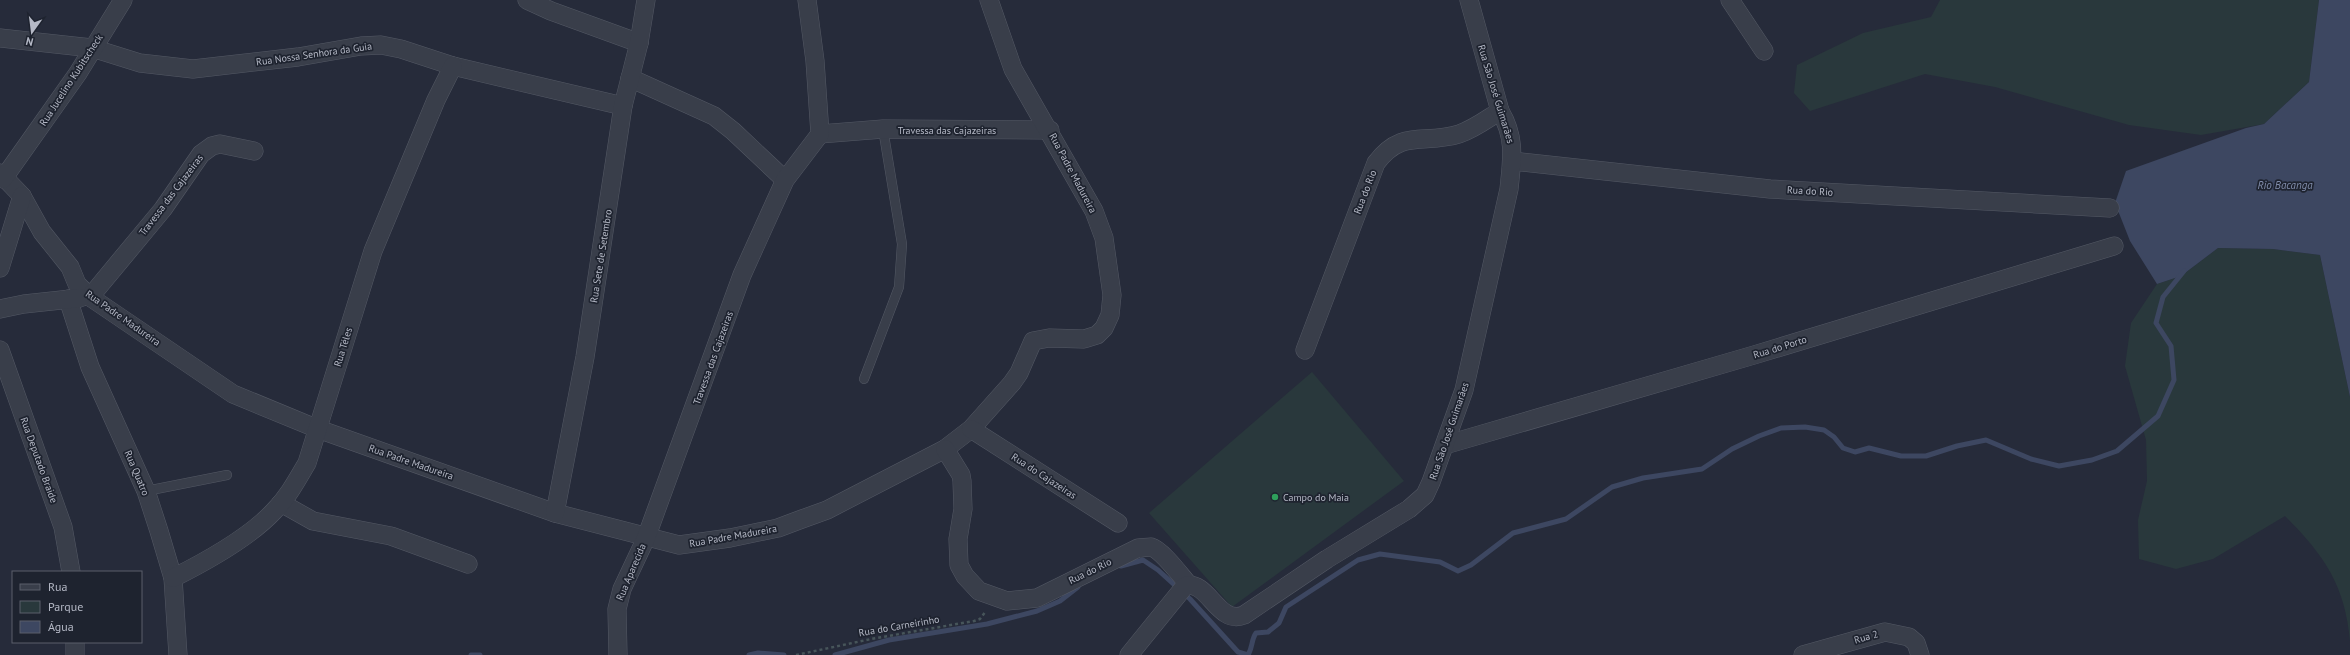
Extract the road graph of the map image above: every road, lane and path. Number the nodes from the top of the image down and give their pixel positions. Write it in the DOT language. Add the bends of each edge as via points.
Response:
graph roads {
  1 [pos="123,0"];
  2 [pos="527,0"];
  3 [pos="646,0"];
  4 [pos="807,0"];
  5 [pos="989,0"];
  6 [pos="1469,0"];
  7 [pos="1730,0"];
  8 [pos="0,38"];
  9 [pos="639,43"];
  10 [pos="92,48"];
  11 [pos="1764,51"];
  12 [pos="453,66"];
  13 [pos="630,78"];
  14 [pos="623,106"];
  15 [pos="1500,111"];
  16 [pos="883,130"];
  17 [pos="1050,130"];
  18 [pos="820,134"];
  19 [pos="254,151"];
  20 [pos="1512,161"];
  21 [pos="2,176"];
  22 [pos="785,180"];
  23 [pos="22,196"];
  24 [pos="2110,208"];
  25 [pos="2114,246"];
  26 [pos="0,268"];
  27 [pos="90,297"];
  28 [pos="68,299"];
  29 [pos="0,309"];
  30 [pos="0,350"];
  31 [pos="1305,350"];
  32 [pos="864,378"];
  33 [pos="318,429"];
  34 [pos="971,429"];
  35 [pos="1445,445"];
  36 [pos="945,449"];
  37 [pos="227,475"];
  38 [pos="146,491"];
  39 [pos="281,503"];
  40 [pos="555,513"];
  41 [pos="1118,523"];
  42 [pos="646,538"];
  43 [pos="468,564"];
  44 [pos="72,571"];
  45 [pos="172,578"];
  46 [pos="1181,591"];
  47 [pos="986,594"];
  48 [pos="74,643"];
  49 [pos="75,655"];
  50 [pos="178,655"];
  51 [pos="618,655"];
  52 [pos="796,655"];
  53 [pos="1129,655"];
  54 [pos="1802,655"];
  55 [pos="1920,655"];
  1 -- 10 [label="street, Rua Jucelino Kubitscheck"];
  2 -- 9 [label="street"];
  3 -- 9 [label="street, Rua Sete de Setembro"];
  4 -- 18 [label="street" via="815,61"];
  5 -- 17 [label="street, Rua Padre Madureira" via="1013,69 1034,109"];
  6 -- 15 [label="street, Rua São José Guimarães"];
  7 -- 11 [label="street"];
  8 -- 10 [label="street, Rua Nossa Senhora da Guia"];
  9 -- 13 [label="street, Rua Sete de Setembro"];
  10 -- 12 [label="street, Rua Nossa Senhora da Guia" via="140,63 193,69 381,45"];
  10 -- 21 [label="street, Rua Jucelino Kubitscheck" via="78,73"];
  12 -- 14 [label="street, Rua Nossa Senhora da Guia"];
  12 -- 33 [label="street, Rua Téles" via="436,100 373,251"];
  13 -- 14 [label="street, Rua Sete de Setembro"];
  13 -- 22 [label="street" via="714,116"];
  14 -- 40 [label="street, Rua Sete de Setembro" via="585,357"];
  15 -- 20 [label="street, Rua São José Guimarães" via="1513,143"];
  15 -- 31 [label="street, Rua do Rio" via="1459,134 1411,139 1396,144 1384,152 1376,163"];
  16 -- 17 [label="street, Travessa das Cajazeiras"];
  16 -- 18 [label="street, Travessa das Cajazeiras"];
  16 -- 32 [label="lane" via="902,244 899,287"];
  17 -- 34 [label="street, Rua Padre Madureira" via="1094,211 1104,238 1112,295 1110,315 1104,328 1084,340 1048,338 1033,342 1020,373"];
  18 -- 22 [label="street, Travessa das Cajazeiras"];
  19 -- 27 [label="street, Travessa das Cajazeiras" via="220,144 201,154 163,209"];
  20 -- 24 [label="street, Rua do Rio" via="1770,189"];
  20 -- 35 [label="street, Rua São José Guimarães" via="1509,189 1464,390"];
  21 -- 23 [label="street, Rua Padre Madureira"];
  22 -- 42 [label="street, Travessa das Cajazeiras" via="742,275"];
  23 -- 26 [label="street"];
  23 -- 27 [label="street, Rua Padre Madureira" via="42,232 70,267 77,284"];
  25 -- 35 [label="street, Rua do Porto"];
  27 -- 28 [label="street"];
  27 -- 33 [label="street, Rua Padre Madureira" via="233,394"];
  28 -- 29 [label="street"];
  28 -- 38 [label="street, Rua Quatro" via="90,367"];
  30 -- 44 [label="street, Rua Deputado Braide" via="63,528"];
  33 -- 39 [label="street, Rua Téles" via="307,463"];
  33 -- 40 [label="street, Rua Padre Madureira"];
  34 -- 36 [label="street, Rua Padre Madureira"];
  34 -- 41 [label="street, Rua do Cajazeiras"];
  35 -- 46 [label="street, Rua São José Guimarães" via="1431,482 1417,504 1327,559 1244,615 1227,615 1200,589"];
  36 -- 42 [label="street, Rua Padre Madureira" via="827,510 778,528 679,546"];
  36 -- 47 [label="street" via="962,481 959,565 965,576"];
  37 -- 38 [label="lane"];
  38 -- 45 [label="street, Rua Quatro"];
  39 -- 43 [label="street" via="313,521 391,536"];
  39 -- 45 [label="street, Rua Téles" via="227,548 202,564"];
  40 -- 42 [label="street, Rua Padre Madureira"];
  42 -- 51 [label="street, Rua Aparecida" via="622,589 616,609"];
  45 -- 50 [label="street, Rua Quatro"];
  46 -- 47 [label="street, Rua do Rio" via="1161,554 1146,547 1138,548 1037,598 1007,601"];
  46 -- 53 [label="street"];
  47 -- 52 [label="path, Rua do Carneirinho" via="980,619"];
  48 -- 49 [label="street"];
  54 -- 55 [label="street, Rua 2" via="1885,632 1909,637 1916,643"];
}
